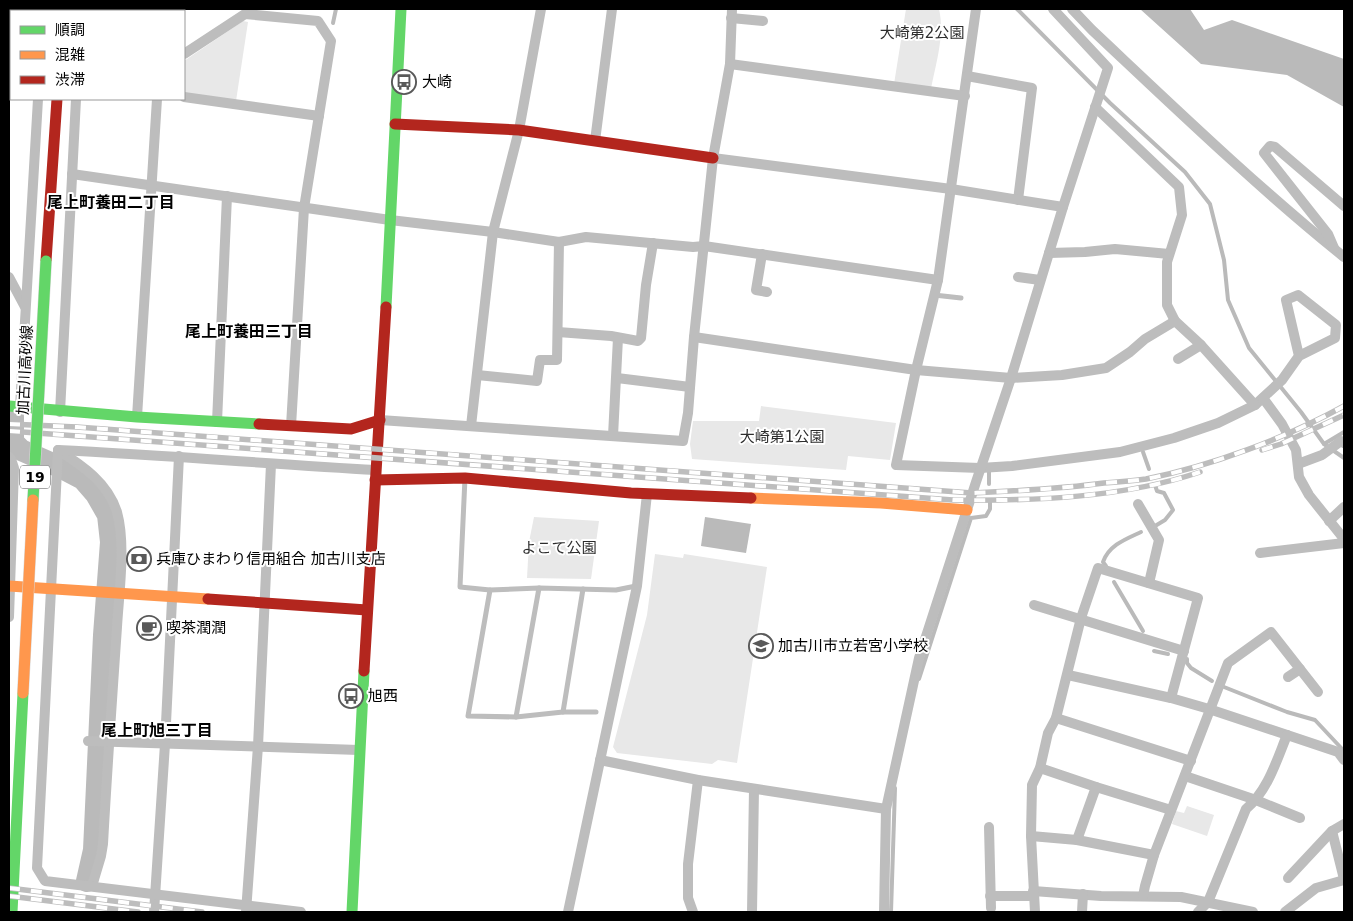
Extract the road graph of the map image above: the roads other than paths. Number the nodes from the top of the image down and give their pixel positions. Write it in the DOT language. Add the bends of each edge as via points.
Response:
graph roads {
  1 [pos="401,9"];
  2 [pos="541,9"];
  3 [pos="612,9"];
  4 [pos="976,9"];
  5 [pos="1053,9"];
  6 [pos="1072,9"];
  7 [pos="243,11"];
  8 [pos="731,13"];
  9 [pos="763,21"];
  10 [pos="185,53"];
  11 [pos="730,64"];
  12 [pos="967,76"];
  13 [pos="964,96"];
  14 [pos="185,97"];
  15 [pos="38,100"];
  16 [pos="57,100"];
  17 [pos="76,100"];
  18 [pos="157,100"];
  19 [pos="1095,107"];
  20 [pos="319,116"];
  21 [pos="395,124"];
  22 [pos="519,130"];
  23 [pos="594,141"];
  24 [pos="713,158"];
  25 [pos="72,174"];
  26 [pos="151,185"];
  27 [pos="951,189"];
  28 [pos="227,196"];
  29 [pos="1018,200"];
  30 [pos="1344,206"];
  31 [pos="1062,207"];
  32 [pos="304,208"];
  33 [pos="390,220"];
  34 [pos="493,232"];
  35 [pos="559,242"];
  36 [pos="653,243"];
  37 [pos="704,246"];
  38 [pos="1334,248"];
  39 [pos="1049,253"];
  40 [pos="762,254"];
  41 [pos="1169,254"];
  42 [pos="1344,257"];
  43 [pos="9,277"];
  44 [pos="1018,277"];
  45 [pos="938,280"];
  46 [pos="1040,280"];
  47 [pos="767,292"];
  48 [pos="934,295"];
  49 [pos="961,298"];
  50 [pos="26,308"];
  51 [pos="1175,321"];
  52 [pos="558,332"];
  53 [pos="694,337"];
  54 [pos="618,338"];
  55 [pos="1201,346"];
  56 [pos="1299,356"];
  57 [pos="1178,359"];
  58 [pos="916,370"];
  59 [pos="476,375"];
  60 [pos="617,378"];
  61 [pos="1011,378"];
  62 [pos="690,387"];
  63 [pos="1259,402"];
  64 [pos="15,407"];
  65 [pos="60,412"];
  66 [pos="137,417"];
  67 [pos="380,420"];
  68 [pos="217,422"];
  69 [pos="291,426"];
  70 [pos="471,426"];
  71 [pos="613,436"];
  72 [pos="1340,444"];
  73 [pos="58,450"];
  74 [pos="179,456"];
  75 [pos="9,457"];
  76 [pos="271,464"];
  77 [pos="1298,464"];
  78 [pos="980,468"];
  79 [pos="375,475"];
  80 [pos="465,478"];
  81 [pos="647,494"];
  82 [pos="1138,504"];
  83 [pos="1344,507"];
  84 [pos="967,510"];
  85 [pos="1329,521"];
  86 [pos="1283,539"];
  87 [pos="1344,541"];
  88 [pos="1286,550"];
  89 [pos="1260,553"];
  90 [pos="1150,583"];
  91 [pos="10,586"];
  92 [pos="637,586"];
  93 [pos="539,588"];
  94 [pos="51,589"];
  95 [pos="583,589"];
  96 [pos="490,590"];
  97 [pos="119,593"];
  98 [pos="173,597"];
  99 [pos="264,603"];
  100 [pos="1034,605"];
  101 [pos="367,610"];
  102 [pos="9,616"];
  103 [pos="1081,618"];
  104 [pos="1184,651"];
  105 [pos="1300,669"];
  106 [pos="1068,675"];
  107 [pos="1288,678"];
  108 [pos="1318,692"];
  109 [pos="1171,698"];
  110 [pos="1209,709"];
  111 [pos="563,712"];
  112 [pos="596,712"];
  113 [pos="516,717"];
  114 [pos="1056,718"];
  115 [pos="1287,735"];
  116 [pos="88,741"];
  117 [pos="109,742"];
  118 [pos="165,744"];
  119 [pos="258,746"];
  120 [pos="359,750"];
  121 [pos="600,760"];
  122 [pos="1344,760"];
  123 [pos="1191,761"];
  124 [pos="1040,768"];
  125 [pos="1185,776"];
  126 [pos="698,780"];
  127 [pos="1096,787"];
  128 [pos="754,789"];
  129 [pos="1256,800"];
  130 [pos="886,809"];
  131 [pos="1171,810"];
  132 [pos="1300,818"];
  133 [pos="1344,824"];
  134 [pos="989,826"];
  135 [pos="1332,831"];
  136 [pos="1031,836"];
  137 [pos="1077,840"];
  138 [pos="1154,855"];
  139 [pos="989,858"];
  140 [pos="1001,858"];
  141 [pos="1288,878"];
  142 [pos="1344,880"];
  143 [pos="92,886"];
  144 [pos="155,894"];
  145 [pos="1034,894"];
  146 [pos="1083,894"];
  147 [pos="990,896"];
  148 [pos="1144,896"];
  149 [pos="1208,902"];
  150 [pos="991,908"];
  151 [pos="246,909"];
  152 [pos="12,912"];
  153 [pos="154,912"];
  154 [pos="300,912"];
  155 [pos="352,912"];
  156 [pos="568,912"];
  157 [pos="693,912"];
  158 [pos="752,912"];
  159 [pos="884,912"];
  160 [pos="1035,912"];
  161 [pos="1082,912"];
  162 [pos="1198,912"];
  163 [pos="1253,912"];
  164 [pos="1285,912"];
  1 -- 21 [label="street"];
  2 -- 22 [label="street"];
  3 -- 23 [label="street"];
  4 -- 12 [label="street"];
  5 -- 19 [label="street" via="1108,68"];
  6 -- 38 [label="street" via="1232,161"];
  7 -- 10 [label="street"];
  7 -- 20 [label="street" via="318,21 331,41"];
  8 -- 9 [label="street"];
  8 -- 11 [label="street"];
  11 -- 13 [label="street"];
  11 -- 24 [label="street"];
  12 -- 13 [label="street"];
  12 -- 29 [label="street" via="1032,88"];
  13 -- 27 [label="street"];
  14 -- 20 [label="street"];
  15 -- 50 [label="street"];
  16 -- 152 [label="street, 加古川高砂線 / 19, bridge"];
  17 -- 25 [label="street"];
  18 -- 26 [label="street"];
  19 -- 31 [label="street"];
  19 -- 41 [label="street" via="1179,187 1182,215"];
  20 -- 32 [label="street"];
  21 -- 22 [label="street"];
  21 -- 33 [label="street"];
  22 -- 23 [label="street"];
  22 -- 34 [label="street"];
  23 -- 24 [label="street"];
  24 -- 27 [label="street"];
  24 -- 37 [label="street"];
  25 -- 26 [label="street"];
  25 -- 65 [label="street"];
  26 -- 28 [label="street"];
  26 -- 66 [label="street"];
  27 -- 29 [label="street"];
  27 -- 45 [label="street"];
  28 -- 32 [label="street"];
  28 -- 68 [label="street"];
  29 -- 31 [label="street"];
  30 -- 38 [label="street" via="1275,147 1270,146 1264,153 1328,234"];
  31 -- 39 [label="street"];
  32 -- 33 [label="street"];
  32 -- 69 [label="street"];
  33 -- 34 [label="street"];
  33 -- 67 [label="street"];
  34 -- 35 [label="street"];
  34 -- 59 [label="street"];
  35 -- 36 [label="street" via="586,237"];
  35 -- 52 [label="street"];
  36 -- 37 [label="street"];
  36 -- 54 [label="street" via="641,338 638,341"];
  37 -- 40 [label="street"];
  37 -- 53 [label="street"];
  38 -- 42 [label="street"];
  39 -- 41 [label="street" via="1115,249"];
  39 -- 46 [label="street"];
  40 -- 45 [label="street"];
  40 -- 47 [label="street" via="756,290"];
  41 -- 51 [label="street" via="1167,305"];
  43 -- 50 [label="street"];
  44 -- 46 [label="street"];
  45 -- 48 [label="street"];
  46 -- 61 [label="street"];
  48 -- 49 [label="lane"];
  48 -- 58 [label="street"];
  50 -- 64 [label="street"];
  51 -- 55 [label="street"];
  51 -- 61 [label="street" via="1106,368"];
  52 -- 54 [label="street"];
  52 -- 59 [label="street" via="557,360 540,360 537,382"];
  53 -- 58 [label="street"];
  53 -- 62 [label="street"];
  54 -- 60 [label="street"];
  55 -- 57 [label="street"];
  55 -- 63 [label="street"];
  56 -- 56 [label="street" via="1286,300 1298,294 1336,324 1335,338"];
  56 -- 63 [label="street" via="1282,380"];
  58 -- 61 [label="street"];
  58 -- 78 [label="street" via="896,465"];
  59 -- 70 [label="street"];
  60 -- 62 [label="street"];
  60 -- 71 [label="street"];
  61 -- 78 [label="street"];
  62 -- 71 [label="street" via="683,441"];
  63 -- 77 [label="street" via="1282,424 1296,450"];
  63 -- 78 [label="street" via="1218,423 1120,452"];
  64 -- 65 [label="street"];
  65 -- 66 [label="street"];
  66 -- 68 [label="street"];
  67 -- 69 [label="street" via="351,429"];
  67 -- 70 [label="street"];
  67 -- 79 [label="street"];
  68 -- 69 [label="street"];
  70 -- 71 [label="street"];
  72 -- 77 [label="street"];
  73 -- 74 [label="street"];
  73 -- 94 [label="street"];
  73 -- 97 [label="street" via="85,467 112,499 120,526"];
  74 -- 76 [label="street"];
  74 -- 98 [label="street"];
  75 -- 91 [label="street" via="14,468"];
  76 -- 79 [label="street"];
  76 -- 99 [label="street"];
  77 -- 85 [label="street" via="1299,477"];
  78 -- 84 [label="street"];
  79 -- 80 [label="street"];
  79 -- 101 [label="street"];
  80 -- 81 [label="street"];
  80 -- 96 [label="lane" via="460,587"];
  81 -- 84 [label="street" via="881,503"];
  81 -- 92 [label="street"];
  82 -- 90 [label="street" via="1159,540"];
  83 -- 85 [label="street"];
  84 -- 130 [label="street" via="920,658"];
  85 -- 87 [label="street"];
  86 -- 88 [label="street"];
  87 -- 88 [label="street"];
  88 -- 89 [label="street"];
  90 -- 103 [label="street" via="1098,568"];
  90 -- 104 [label="street" via="1198,598"];
  91 -- 94 [label="street"];
  91 -- 102 [label="street"];
  92 -- 95 [label="lane" via="616,590"];
  92 -- 121 [label="street"];
  93 -- 95 [label="lane"];
  93 -- 96 [label="lane"];
  93 -- 113 [label="lane"];
  94 -- 97 [label="street"];
  94 -- 143 [label="street" via="37,868 45,881"];
  95 -- 111 [label="lane"];
  96 -- 113 [label="lane" via="468,716"];
  97 -- 98 [label="street"];
  97 -- 117 [label="street"];
  98 -- 99 [label="street"];
  98 -- 118 [label="street"];
  99 -- 101 [label="street"];
  99 -- 119 [label="street"];
  100 -- 103 [label="street"];
  101 -- 120 [label="street"];
  103 -- 104 [label="street"];
  103 -- 106 [label="street"];
  104 -- 109 [label="street"];
  105 -- 107 [label="street"];
  105 -- 108 [label="street"];
  105 -- 110 [label="street" via="1271,632 1228,663"];
  106 -- 109 [label="street"];
  106 -- 114 [label="street"];
  109 -- 110 [label="street"];
  110 -- 115 [label="street"];
  110 -- 123 [label="street"];
  111 -- 112 [label="lane"];
  111 -- 113 [label="lane"];
  114 -- 123 [label="street"];
  114 -- 124 [label="street" via="1048,733"];
  115 -- 122 [label="street" via="1338,752"];
  115 -- 129 [label="street"];
  116 -- 117 [label="street"];
  117 -- 118 [label="street"];
  117 -- 143 [label="street" via="103,844"];
  118 -- 119 [label="street"];
  118 -- 144 [label="street"];
  119 -- 120 [label="street"];
  119 -- 151 [label="street"];
  120 -- 155 [label="street"];
  121 -- 126 [label="street"];
  121 -- 156 [label="street"];
  123 -- 125 [label="street"];
  124 -- 127 [label="street"];
  124 -- 136 [label="street" via="1032,785"];
  125 -- 129 [label="street"];
  125 -- 131 [label="street"];
  126 -- 128 [label="street"];
  126 -- 157 [label="street" via="688,864 688,898"];
  127 -- 131 [label="street"];
  127 -- 137 [label="street"];
  128 -- 130 [label="street"];
  128 -- 158 [label="street"];
  129 -- 132 [label="street"];
  129 -- 149 [label="street" via="1246,810"];
  130 -- 159 [label="street"];
  131 -- 138 [label="street"];
  133 -- 135 [label="street"];
  134 -- 139 [label="street"];
  135 -- 141 [label="street"];
  135 -- 142 [label="street"];
  136 -- 137 [label="street"];
  136 -- 145 [label="street"];
  137 -- 138 [label="street"];
  138 -- 148 [label="street"];
  139 -- 140 [label="street"];
  139 -- 147 [label="street"];
  142 -- 164 [label="street" via="1316,888"];
  143 -- 144 [label="street"];
  144 -- 151 [label="street"];
  144 -- 153 [label="street"];
  145 -- 146 [label="street"];
  145 -- 147 [label="street"];
  145 -- 160 [label="street"];
  146 -- 148 [label="street"];
  146 -- 161 [label="street"];
  147 -- 150 [label="street"];
  148 -- 149 [label="street"];
  149 -- 162 [label="street"];
  149 -- 163 [label="street"];
  151 -- 154 [label="street"];
}
